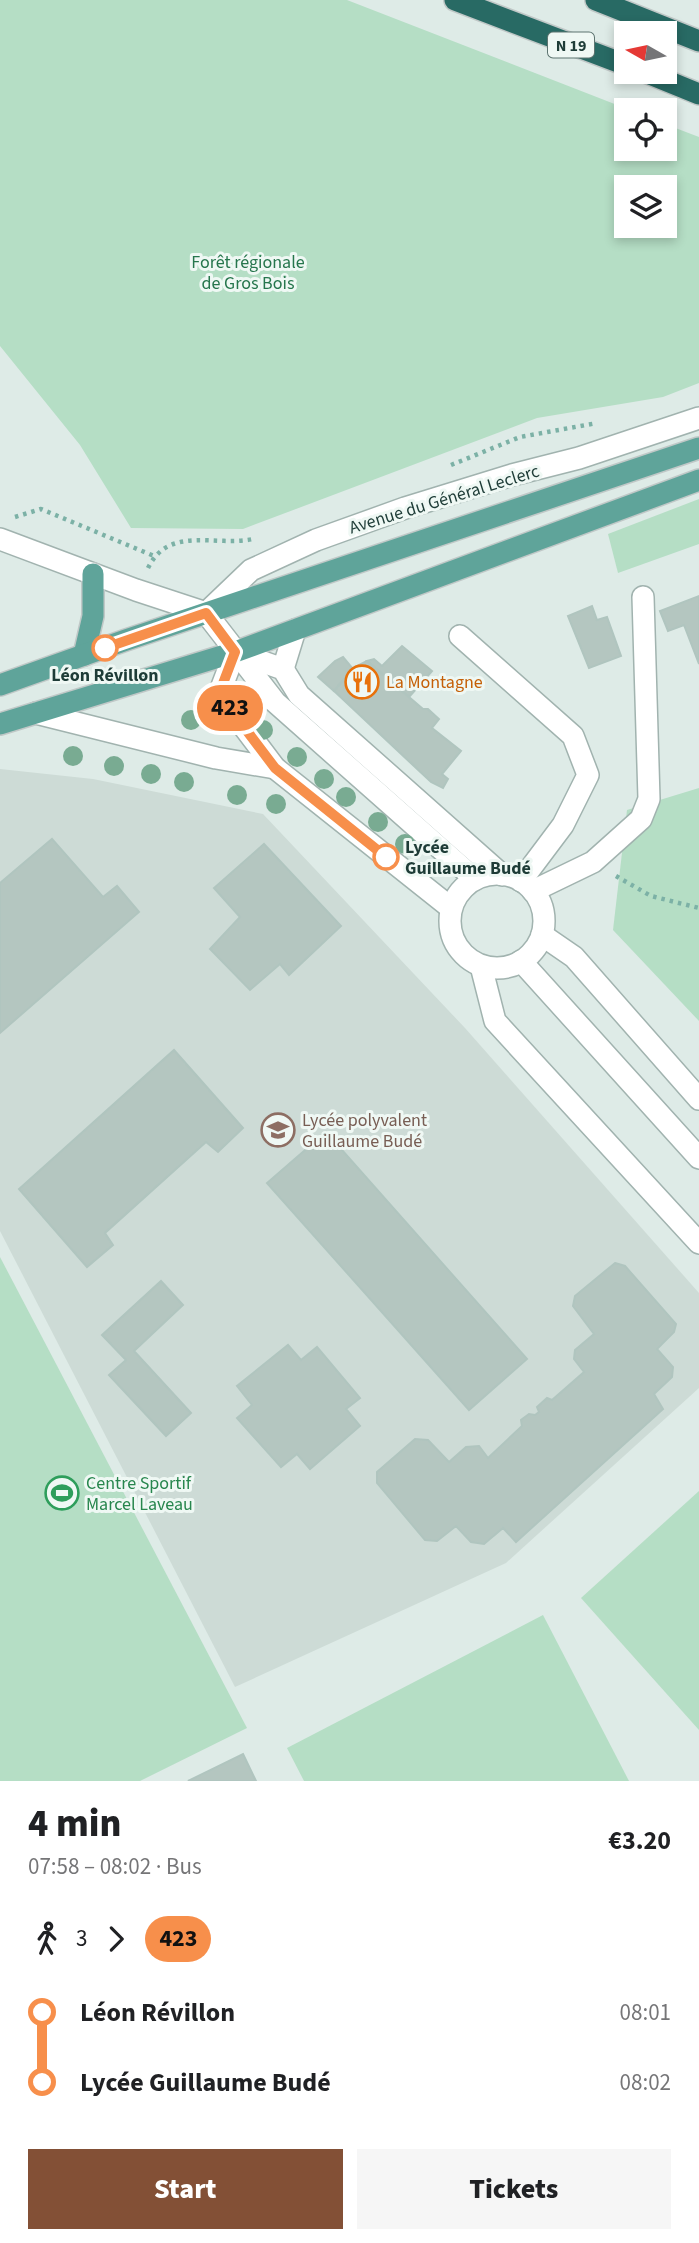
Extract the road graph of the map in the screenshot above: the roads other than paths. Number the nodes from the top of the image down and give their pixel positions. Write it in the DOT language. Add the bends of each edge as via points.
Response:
graph roads {
  1 [pos="455,0"];
  2 [pos="596,0"];
  3 [pos="699,41"];
  4 [pos="614,60"];
  5 [pos="674,84"];
  6 [pos="699,94"];
  7 [pos="699,418"];
  8 [pos="699,448"];
  9 [pos="699,480"];
  10 [pos="0,539"];
  11 [pos="93,574"];
  12 [pos="643,597"];
  13 [pos="206,613"];
  14 [pos="295,630"];
  15 [pos="460,636"];
  16 [pos="235,652"];
  17 [pos="84,655"];
  18 [pos="283,669"];
  19 [pos="0,685"];
  20 [pos="36,713"];
  21 [pos="0,724"];
  22 [pos="275,768"];
  23 [pos="475,878"];
  24 [pos="519,882"];
  25 [pos="451,908"];
  26 [pos="542,935"];
  27 [pos="521,961"];
  28 [pos="481,966"];
  29 [pos="699,1099"];
  30 [pos="699,1158"];
  31 [pos="699,1242"];
  1 -- 4 [label="highway, N 19"];
  2 -- 3 [label="highway"];
  5 -- 6 [label="highway"];
  7 -- 13 [label="street, Avenue du Général Leclerc" via="316,540 251,570"];
  8 -- 13 [label="main road"];
  9 -- 14 [label="main road"];
  10 -- 11 [label="street"];
  11 -- 13 [label="street"];
  11 -- 17 [label="main road" via="93,616"];
  12 -- 24 [label="street" via="649,799 641,819 593,862"];
  13 -- 16 [label="street"];
  13 -- 17 [label="main road, Avenue du Général Leclerc"];
  14 -- 16 [label="main road"];
  14 -- 18 [label="street"];
  15 -- 24 [label="street" via="573,736 588,775 563,825"];
  16 -- 18 [label="street"];
  16 -- 20 [label="main road"];
  16 -- 22 [label="street" via="219,694"];
  16 -- 23 [label="street" via="275,702"];
  17 -- 19 [label="main road, Avenue du Général Leclerc"];
  18 -- 24 [label="street" via="299,695"];
  20 -- 21 [label="main road"];
  20 -- 22 [label="street"];
  22 -- 25 [label="street"];
  23 -- 24 [label="street" via="494,874"];
  23 -- 25 [label="street" via="459,892"];
  24 -- 26 [label="street" via="541,904"];
  25 -- 28 [label="street" via="451,933 457,947"];
  26 -- 27 [label="street" via="533,952"];
  26 -- 29 [label="street" via="574,957"];
  27 -- 28 [label="street" via="500,969"];
  27 -- 30 [label="street"];
  28 -- 31 [label="street" via="495,1021"];
}
